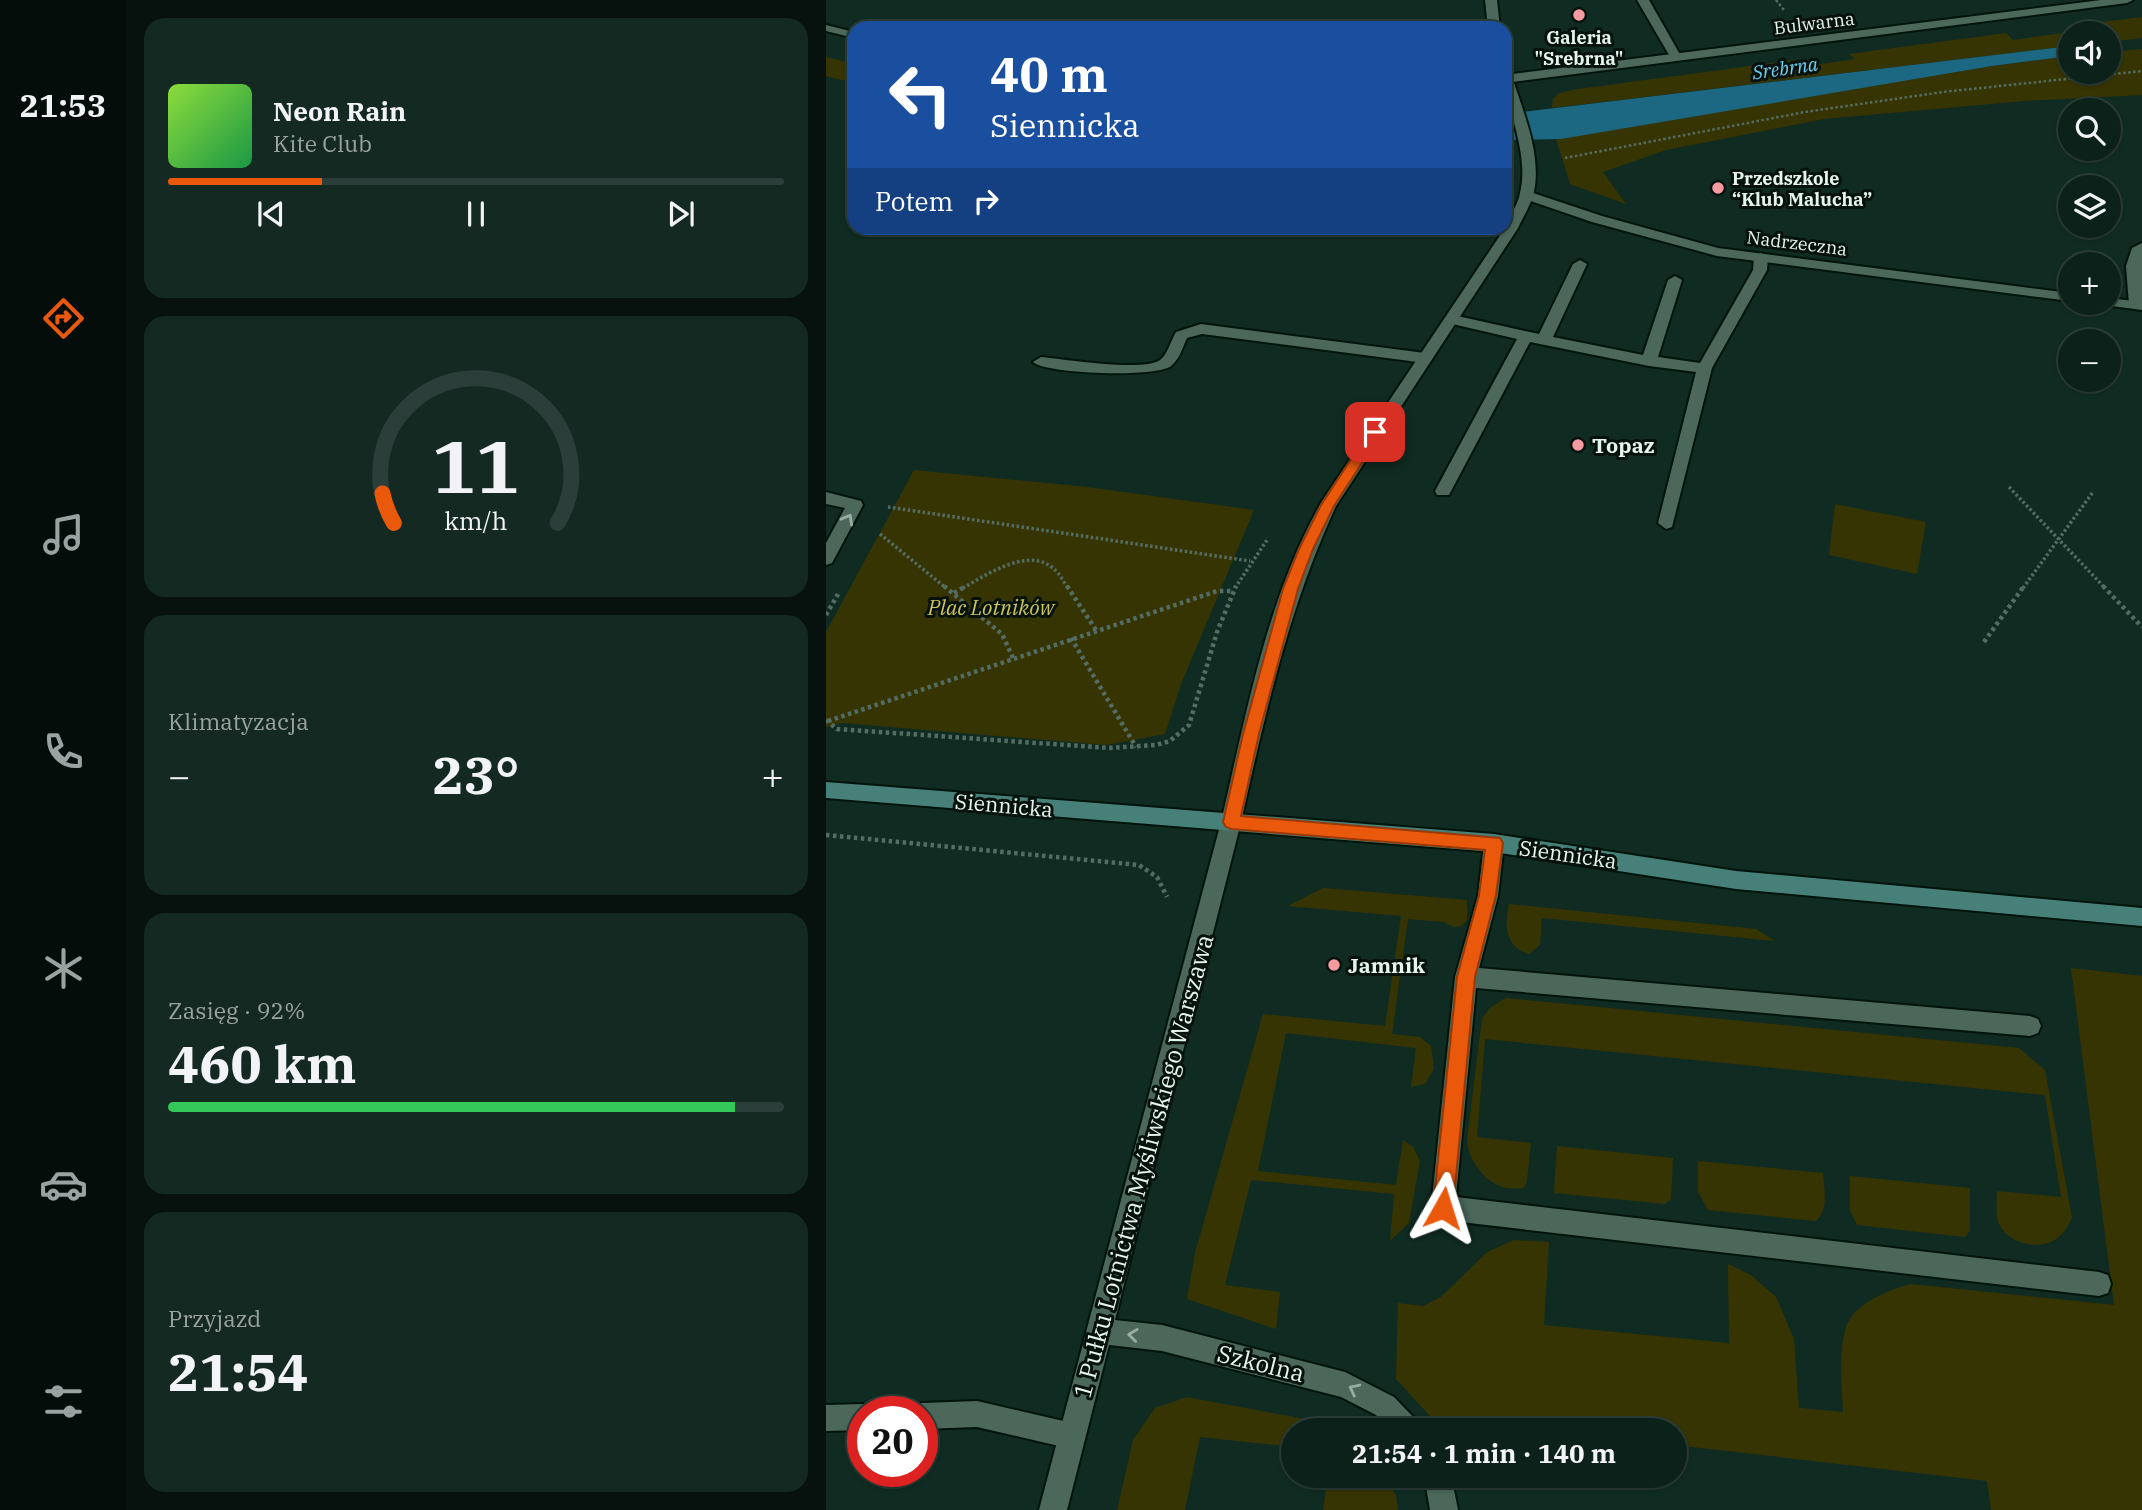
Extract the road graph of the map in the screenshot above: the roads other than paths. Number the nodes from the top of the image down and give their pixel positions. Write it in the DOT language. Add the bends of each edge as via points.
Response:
graph roads {
  1 [pos="1491,0"];
  2 [pos="1643,0"];
  3 [pos="2127,0"];
  4 [pos="2065,4"];
  5 [pos="1493,21"];
  6 [pos="826,28"];
  7 [pos="847,33"];
  8 [pos="1675,58"];
  9 [pos="1512,76"];
  10 [pos="1512,102"];
  11 [pos="1527,195"];
  12 [pos="1512,227"];
  13 [pos="1507,235"];
  14 [pos="2142,247"];
  15 [pos="1761,257"];
  16 [pos="1580,264"];
  17 [pos="1675,281"];
  18 [pos="2058,295"];
  19 [pos="2121,304"];
  20 [pos="2139,306"];
  21 [pos="1453,320"];
  22 [pos="1527,336"];
  23 [pos="1544,340"];
  24 [pos="1425,358"];
  25 [pos="1649,361"];
  26 [pos="1041,362"];
  27 [pos="1704,369"];
  28 [pos="1443,491"];
  29 [pos="826,498"];
  30 [pos="1666,523"];
  31 [pos="826,559"];
  32 [pos="826,790"];
  33 [pos="1231,822"];
  34 [pos="1494,843"];
  35 [pos="2142,917"];
  36 [pos="1466,977"];
  37 [pos="2029,1026"];
  38 [pos="2099,1284"];
  39 [pos="1101,1331"];
  40 [pos="938,1415"];
  41 [pos="847,1417"];
  42 [pos="826,1418"];
  43 [pos="1396,1418"];
  44 [pos="1072,1437"];
  45 [pos="1440,1488"];
  46 [pos="1053,1510"];
  47 [pos="1444,1510"];
  1 -- 5 [label="street"];
  2 -- 8 [label="street"];
  3 -- 4 [label="street, Bulwarna"];
  4 -- 8 [label="street, Bulwarna"];
  6 -- 7 [label="street"];
  8 -- 9 [label="street, Bulwarna"];
  10 -- 11 [label="street" via="1527,152"];
  11 -- 12 [label="street, 1 Pułku Lotnictwa Myśliwskiego Warszawa"];
  11 -- 15 [label="street, Nadrzeczna" via="1717,251"];
  13 -- 21 [label="street, 1 Pułku Lotnictwa Myśliwskiego Warszawa"];
  14 -- 20 [label="lane" via="2133,266"];
  15 -- 18 [label="street, Nadrzeczna"];
  15 -- 27 [label="street" via="1760,270"];
  16 -- 23 [label="street"];
  17 -- 25 [label="street"];
  19 -- 20 [label="street"];
  21 -- 22 [label="street"];
  21 -- 24 [label="street, 1 Pułku Lotnictwa Myśliwskiego Warszawa"];
  22 -- 23 [label="street"];
  22 -- 28 [label="street"];
  23 -- 25 [label="street"];
  24 -- 26 [label="street" via="1201,329 1181,335 1167,361 1154,368"];
  24 -- 33 [label="street, 1 Pułku Lotnictwa Myśliwskiego Warszawa" via="1328,505 1306,549 1251,734"];
  25 -- 27 [label="street"];
  27 -- 30 [label="street"];
  31 -- 29 [label="street, one-way" via="855,505"];
  32 -- 33 [label="main road, Siennicka"];
  33 -- 34 [label="main road, Siennicka"];
  33 -- 39 [label="street, 1 Pułku Lotnictwa Myśliwskiego Warszawa"];
  34 -- 35 [label="main road, Siennicka" via="1736,880"];
  34 -- 36 [label="street" via="1488,895"];
  36 -- 37 [label="street"];
  36 -- 38 [label="street" via="1443,1208"];
  43 -- 39 [label="street, Szkolna, one-way" via="1385,1406 1345,1385 1162,1338"];
  39 -- 44 [label="street, 1 Pułku Lotnictwa Myśliwskiego Warszawa"];
  40 -- 44 [label="street" via="977,1414"];
  41 -- 42 [label="street"];
  44 -- 46 [label="street, 1 Pułku Lotnictwa Myśliwskiego Warszawa"];
  45 -- 47 [label="street"];
}
